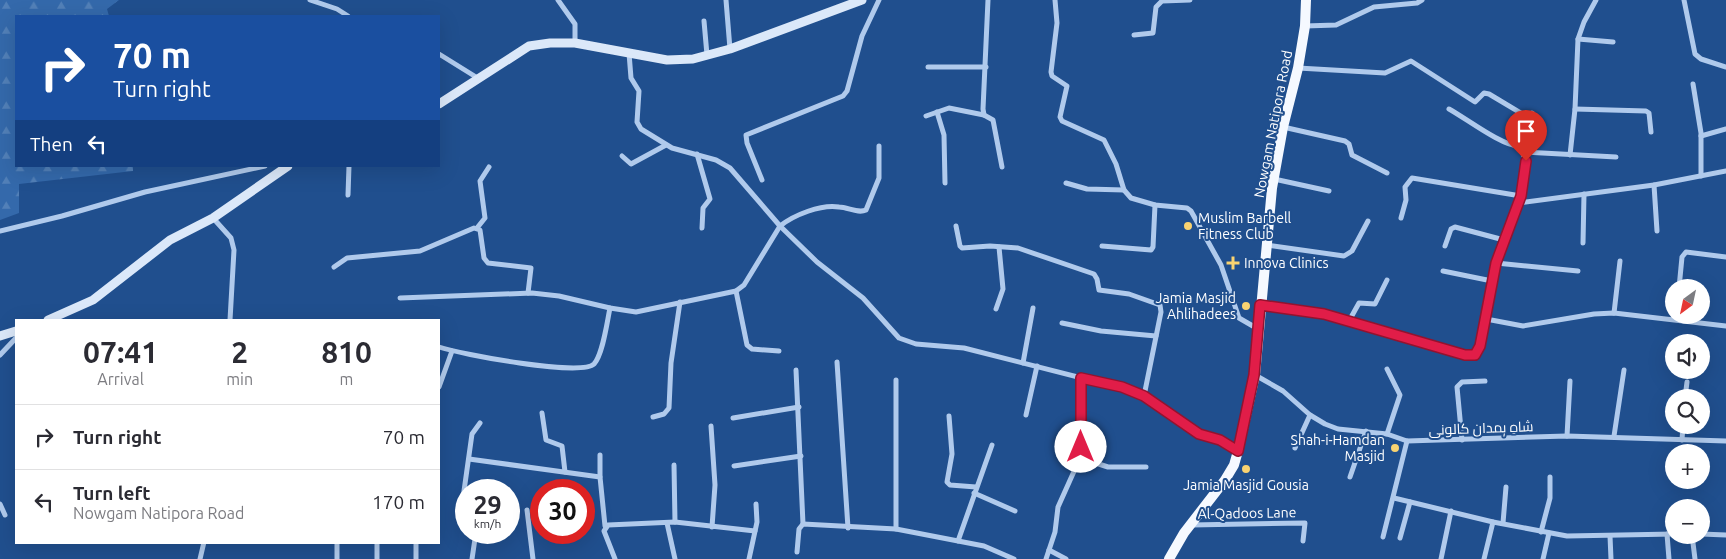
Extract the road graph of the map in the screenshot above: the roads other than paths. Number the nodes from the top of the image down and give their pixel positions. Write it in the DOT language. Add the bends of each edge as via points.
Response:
graph roads {
  1 [pos="310,0"];
  2 [pos="558,0"];
  3 [pos="726,0"];
  4 [pos="862,0"];
  5 [pos="879,0"];
  6 [pos="988,0"];
  7 [pos="1055,0"];
  8 [pos="1190,0"];
  9 [pos="1306,0"];
  10 [pos="1422,0"];
  11 [pos="1596,0"];
  12 [pos="1684,0"];
  13 [pos="346,15"];
  14 [pos="704,21"];
  15 [pos="1305,26"];
  16 [pos="1134,35"];
  17 [pos="1578,39"];
  18 [pos="1613,42"];
  19 [pos="575,43"];
  20 [pos="730,49"];
  21 [pos="629,54"];
  22 [pos="440,55"];
  23 [pos="707,55"];
  24 [pos="928,67"];
  25 [pos="986,67"];
  26 [pos="1726,67"];
  27 [pos="1298,68"];
  28 [pos="476,78"];
  29 [pos="1694,84"];
  30 [pos="440,103"];
  31 [pos="1449,109"];
  32 [pos="1575,109"];
  33 [pos="937,112"];
  34 [pos="984,115"];
  35 [pos="926,116"];
  36 [pos="1284,127"];
  37 [pos="1726,130"];
  38 [pos="1651,132"];
  39 [pos="1701,136"];
  40 [pos="666,145"];
  41 [pos="878,146"];
  42 [pos="1519,146"];
  43 [pos="1524,152"];
  44 [pos="697,154"];
  45 [pos="1570,155"];
  46 [pos="622,156"];
  47 [pos="1616,158"];
  48 [pos="261,167"];
  49 [pos="287,167"];
  50 [pos="349,167"];
  51 [pos="490,167"];
  52 [pos="1002,167"];
  53 [pos="1726,171"];
  54 [pos="1388,173"];
  55 [pos="1701,176"];
  56 [pos="1274,179"];
  57 [pos="762,180"];
  58 [pos="945,183"];
  59 [pos="1066,183"];
  60 [pos="1654,185"];
  61 [pos="1124,190"];
  62 [pos="1329,191"];
  63 [pos="1584,194"];
  64 [pos="348,195"];
  65 [pos="1521,196"];
  66 [pos="1519,203"];
  67 [pos="1155,206"];
  68 [pos="213,218"];
  69 [pos="1401,218"];
  70 [pos="1368,221"];
  71 [pos="780,226"];
  72 [pos="956,226"];
  73 [pos="477,228"];
  74 [pos="702,228"];
  75 [pos="0,231"];
  76 [pos="1657,231"];
  77 [pos="1504,240"];
  78 [pos="1583,243"];
  79 [pos="1267,244"];
  80 [pos="1102,246"];
  81 [pos="1445,246"];
  82 [pos="1000,247"];
  83 [pos="1726,258"];
  84 [pos="1620,261"];
  85 [pos="1496,263"];
  86 [pos="334,267"];
  87 [pos="1443,271"];
  88 [pos="1578,271"];
  89 [pos="1679,279"];
  90 [pos="1387,280"];
  91 [pos="1492,281"];
  92 [pos="736,290"];
  93 [pos="528,293"];
  94 [pos="400,298"];
  95 [pos="680,302"];
  96 [pos="1260,305"];
  97 [pos="610,308"];
  98 [pos="1033,308"];
  99 [pos="996,309"];
  100 [pos="1614,313"];
  101 [pos="1665,317"];
  102 [pos="50,319"];
  103 [pos="230,319"];
  104 [pos="1486,319"];
  105 [pos="1349,321"];
  106 [pos="1062,323"];
  107 [pos="1710,323"];
  108 [pos="1726,326"];
  109 [pos="1258,329"];
  110 [pos="15,331"];
  111 [pos="0,336"];
  112 [pos="1156,336"];
  113 [pos="15,339"];
  114 [pos="440,347"];
  115 [pos="452,351"];
  116 [pos="780,351"];
  117 [pos="0,355"];
  118 [pos="837,362"];
  119 [pos="1024,363"];
  120 [pos="1037,366"];
  121 [pos="1387,369"];
  122 [pos="796,370"];
  123 [pos="1624,370"];
  124 [pos="1254,375"];
  125 [pos="1081,378"];
  126 [pos="896,380"];
  127 [pos="1485,381"];
  128 [pos="1570,381"];
  129 [pos="1687,382"];
  130 [pos="440,384"];
  131 [pos="1686,389"];
  132 [pos="1144,396"];
  133 [pos="799,407"];
  134 [pos="542,413"];
  135 [pos="1026,415"];
  136 [pos="1310,415"];
  137 [pos="949,416"];
  138 [pos="653,417"];
  139 [pos="733,418"];
  140 [pos="480,423"];
  141 [pos="711,426"];
  142 [pos="1366,432"];
  143 [pos="1387,434"];
  144 [pos="1682,434"];
  145 [pos="1567,436"];
  146 [pos="1614,436"];
  147 [pos="1462,440"];
  148 [pos="1682,440"];
  149 [pos="1407,441"];
  150 [pos="1726,441"];
  151 [pos="992,445"];
  152 [pos="1295,448"];
  153 [pos="1238,451"];
  154 [pos="600,455"];
  155 [pos="800,456"];
  156 [pos="1080,458"];
  157 [pos="469,459"];
  158 [pos="674,465"];
  159 [pos="734,466"];
  160 [pos="1146,467"];
  161 [pos="564,472"];
  162 [pos="600,477"];
  163 [pos="1350,477"];
  164 [pos="1550,477"];
  165 [pos="466,479"];
  166 [pos="1506,487"];
  167 [pos="975,490"];
  168 [pos="1394,498"];
  169 [pos="1410,502"];
  170 [pos="0,504"];
  171 [pos="756,504"];
  172 [pos="527,510"];
  173 [pos="1015,511"];
  174 [pos="1452,511"];
  175 [pos="5,515"];
  176 [pos="675,522"];
  177 [pos="1493,522"];
  178 [pos="667,523"];
  179 [pos="1503,523"];
  180 [pos="803,524"];
  181 [pos="1190,525"];
  182 [pos="605,526"];
  183 [pos="712,527"];
  184 [pos="848,528"];
  185 [pos="896,529"];
  186 [pos="755,531"];
  187 [pos="1541,532"];
  188 [pos="1550,533"];
  189 [pos="1665,534"];
  190 [pos="1710,534"];
  191 [pos="1726,535"];
  192 [pos="1610,536"];
  193 [pos="1383,537"];
  194 [pos="1400,538"];
  195 [pos="958,541"];
  196 [pos="1303,541"];
  197 [pos="204,544"];
  198 [pos="337,544"];
  199 [pos="377,544"];
  200 [pos="416,544"];
  201 [pos="474,544"];
  202 [pos="1668,544"];
  203 [pos="1693,544"];
  204 [pos="1050,550"];
  205 [pos="797,552"];
  206 [pos="200,559"];
  207 [pos="338,559"];
  208 [pos="377,559"];
  209 [pos="416,559"];
  210 [pos="472,559"];
  211 [pos="533,559"];
  212 [pos="615,559"];
  213 [pos="675,559"];
  214 [pos="749,559"];
  215 [pos="1014,559"];
  216 [pos="1046,559"];
  217 [pos="1066,559"];
  218 [pos="1169,559"];
  219 [pos="1441,559"];
  220 [pos="1484,559"];
  221 [pos="1543,559"];
  222 [pos="1611,559"];
  223 [pos="1669,559"];
  224 [pos="1695,559"];
  1 -- 13 [label="street"];
  2 -- 19 [label="street" via="575,24"];
  3 -- 20 [label="street"];
  4 -- 20 [label="main road"];
  5 -- 57 [label="street" via="862,36 843,96 746,135"];
  6 -- 25 [label="street"];
  7 -- 61 [label="street" via="1057,23 1050,72 1068,88 1061,119 1104,140"];
  8 -- 16 [label="street" via="1162,1 1155,10 1153,33"];
  9 -- 15 [label="main road, Nowgam Natipora Road"];
  10 -- 15 [label="street" via="1374,7 1336,25"];
  11 -- 17 [label="street"];
  12 -- 26 [label="street" via="1695,54"];
  14 -- 23 [label="street"];
  15 -- 27 [label="main road, Nowgam Natipora Road"];
  17 -- 18 [label="street"];
  17 -- 32 [label="street"];
  19 -- 21 [label="main road"];
  19 -- 28 [label="main road" via="550,42 529,46"];
  20 -- 23 [label="main road"];
  21 -- 23 [label="main road" via="667,60"];
  21 -- 40 [label="street" via="631,78 640,97 639,126"];
  22 -- 28 [label="street"];
  24 -- 25 [label="street"];
  25 -- 34 [label="street"];
  27 -- 36 [label="main road, Nowgam Natipora Road"];
  27 -- 42 [label="street" via="1385,73 1411,61 1474,102 1482,94 1489,94 1530,115"];
  28 -- 30 [label="main road"];
  29 -- 39 [label="street"];
  31 -- 42 [label="street" via="1506,145"];
  32 -- 38 [label="street" via="1646,111"];
  32 -- 45 [label="street"];
  33 -- 34 [label="street" via="954,108"];
  33 -- 35 [label="street"];
  33 -- 58 [label="street" via="944,135"];
  34 -- 52 [label="street" via="993,120"];
  36 -- 54 [label="street" via="1345,141 1352,155"];
  36 -- 56 [label="main road, Nowgam Natipora Road"];
  37 -- 39 [label="street"];
  39 -- 55 [label="street"];
  40 -- 44 [label="street"];
  40 -- 46 [label="street" via="633,163 628,163"];
  41 -- 71 [label="street" via="879,178 866,210 861,212 832,206 801,214"];
  42 -- 43 [label="street"];
  43 -- 45 [label="street"];
  43 -- 65 [label="street" via="1526,161"];
  44 -- 71 [label="street" via="730,168"];
  44 -- 74 [label="street" via="710,199 704,208"];
  45 -- 47 [label="street"];
  48 -- 75 [label="street" via="145,192"];
  49 -- 68 [label="main road"];
  50 -- 64 [label="street"];
  51 -- 73 [label="street" via="480,181 485,218"];
  53 -- 55 [label="street"];
  55 -- 60 [label="street"];
  56 -- 62 [label="street"];
  56 -- 79 [label="main road, Nowgam Natipora Road"];
  59 -- 61 [label="street" via="1082,188"];
  60 -- 63 [label="street"];
  60 -- 76 [label="street"];
  61 -- 67 [label="street" via="1131,198"];
  63 -- 66 [label="street"];
  63 -- 78 [label="street"];
  65 -- 66 [label="street"];
  65 -- 69 [label="street" via="1412,178 1405,188 1406,200"];
  66 -- 77 [label="street"];
  67 -- 80 [label="street" via="1151,250"];
  67 -- 109 [label="street" via="1191,211 1222,264 1239,318"];
  68 -- 102 [label="main road" via="170,240 92,300"];
  68 -- 103 [label="street" via="231,238 234,250"];
  70 -- 79 [label="street" via="1352,251 1344,256"];
  71 -- 92 [label="street" via="746,282"];
  71 -- 119 [label="street" via="817,262 862,298 904,341 964,348"];
  72 -- 82 [label="street" via="962,248"];
  73 -- 86 [label="street" via="420,251 347,258"];
  73 -- 93 [label="street" via="488,263 531,268"];
  77 -- 81 [label="street" via="1453,227"];
  77 -- 85 [label="street"];
  79 -- 96 [label="main road, Nowgam Natipora Road"];
  82 -- 99 [label="street" via="1003,289"];
  82 -- 112 [label="street" via="1024,250 1090,273 1096,276 1100,290 1157,302 1161,312"];
  83 -- 89 [label="street" via="1686,252 1682,257"];
  84 -- 100 [label="street"];
  85 -- 88 [label="street"];
  85 -- 91 [label="street"];
  87 -- 91 [label="street"];
  90 -- 105 [label="street" via="1377,302 1359,302"];
  91 -- 104 [label="street"];
  92 -- 95 [label="street"];
  92 -- 116 [label="street" via="747,345 752,349"];
  93 -- 94 [label="street"];
  93 -- 97 [label="street" via="559,296"];
  95 -- 97 [label="street" via="636,312"];
  95 -- 138 [label="street" via="671,364 669,408 664,414"];
  96 -- 105 [label="street"];
  96 -- 109 [label="main road, Nowgam Natipora Road"];
  97 -- 115 [label="street" via="599,354 595,363 587,367 561,369"];
  98 -- 119 [label="street"];
  100 -- 101 [label="street"];
  100 -- 104 [label="street" via="1523,326"];
  104 -- 105 [label="street" via="1478,352 1470,356"];
  106 -- 112 [label="street"];
  107 -- 108 [label="street"];
  109 -- 124 [label="main road, Nowgam Natipora Road"];
  110 -- 111 [label="main road"];
  112 -- 132 [label="street"];
  113 -- 117 [label="street"];
  114 -- 115 [label="street"];
  115 -- 130 [label="street"];
  118 -- 184 [label="street"];
  119 -- 120 [label="street"];
  120 -- 125 [label="street"];
  120 -- 135 [label="street"];
  121 -- 143 [label="street" via="1400,399"];
  122 -- 133 [label="street"];
  123 -- 146 [label="street"];
  124 -- 136 [label="street, شاہِ ہمدان کالونی" via="1283,391"];
  124 -- 153 [label="main road, Nowgam Natipora Road"];
  125 -- 132 [label="street" via="1122,387"];
  125 -- 156 [label="street"];
  126 -- 185 [label="street"];
  127 -- 147 [label="street" via="1462,382 1457,387"];
  128 -- 145 [label="street"];
  129 -- 131 [label="street"];
  132 -- 153 [label="street" via="1199,434 1220,440"];
  133 -- 139 [label="street"];
  133 -- 155 [label="street"];
  134 -- 161 [label="street" via="546,440 563,448"];
  136 -- 142 [label="street, شاہِ ہمدان کالونی" via="1338,429"];
  136 -- 152 [label="street"];
  137 -- 167 [label="street" via="952,454 947,482"];
  140 -- 157 [label="street" via="473,431"];
  141 -- 183 [label="street" via="715,485"];
  142 -- 143 [label="street, شاہِ ہمدان کالونی"];
  142 -- 163 [label="street"];
  143 -- 149 [label="street, شاہِ ہمدان کالونی"];
  144 -- 148 [label="street"];
  145 -- 146 [label="street, شاہِ ہمدان کالونی"];
  145 -- 147 [label="street, شاہِ ہمدان کالونی"];
  146 -- 148 [label="street, شاہِ ہمدان کالونی"];
  147 -- 149 [label="street, شاہِ ہمدان کالونی"];
  148 -- 150 [label="street, شاہِ ہمدان کالونی"];
  149 -- 168 [label="street"];
  151 -- 167 [label="street"];
  153 -- 181 [label="main road, Nowgam Natipora Road" via="1225,480"];
  154 -- 162 [label="street"];
  155 -- 159 [label="street"];
  155 -- 180 [label="street"];
  156 -- 160 [label="street" via="1108,467"];
  156 -- 204 [label="street" via="1058,508"];
  157 -- 161 [label="street"];
  157 -- 165 [label="street"];
  158 -- 176 [label="street"];
  161 -- 162 [label="street"];
  162 -- 182 [label="street"];
  164 -- 187 [label="street" via="1550,498"];
  166 -- 179 [label="street"];
  167 -- 173 [label="street"];
  167 -- 195 [label="street"];
  168 -- 169 [label="street"];
  168 -- 193 [label="street"];
  169 -- 174 [label="street"];
  169 -- 194 [label="street"];
  170 -- 175 [label="street"];
  171 -- 186 [label="street"];
  172 -- 211 [label="street"];
  174 -- 177 [label="street"];
  174 -- 219 [label="street"];
  176 -- 178 [label="street"];
  176 -- 183 [label="street"];
  177 -- 179 [label="street"];
  177 -- 220 [label="street"];
  178 -- 182 [label="street"];
  178 -- 213 [label="street"];
  179 -- 187 [label="street"];
  180 -- 184 [label="street"];
  180 -- 205 [label="street" via="799,529"];
  181 -- 196 [label="street, Al-Qadoos Lane" via="1305,524"];
  181 -- 218 [label="main road, Nowgam Natipora Road"];
  182 -- 212 [label="street"];
  183 -- 186 [label="street"];
  184 -- 185 [label="street"];
  185 -- 195 [label="street"];
  186 -- 214 [label="street"];
  187 -- 188 [label="street"];
  188 -- 192 [label="street"];
  188 -- 221 [label="street"];
  189 -- 192 [label="street"];
  190 -- 191 [label="street"];
  192 -- 222 [label="street"];
  195 -- 215 [label="street" via="1000,551"];
  197 -- 206 [label="street"];
  198 -- 207 [label="street"];
  199 -- 208 [label="street"];
  200 -- 209 [label="street"];
  201 -- 210 [label="street"];
  202 -- 223 [label="street"];
  203 -- 224 [label="street"];
  204 -- 216 [label="street"];
  204 -- 217 [label="street"];
}
